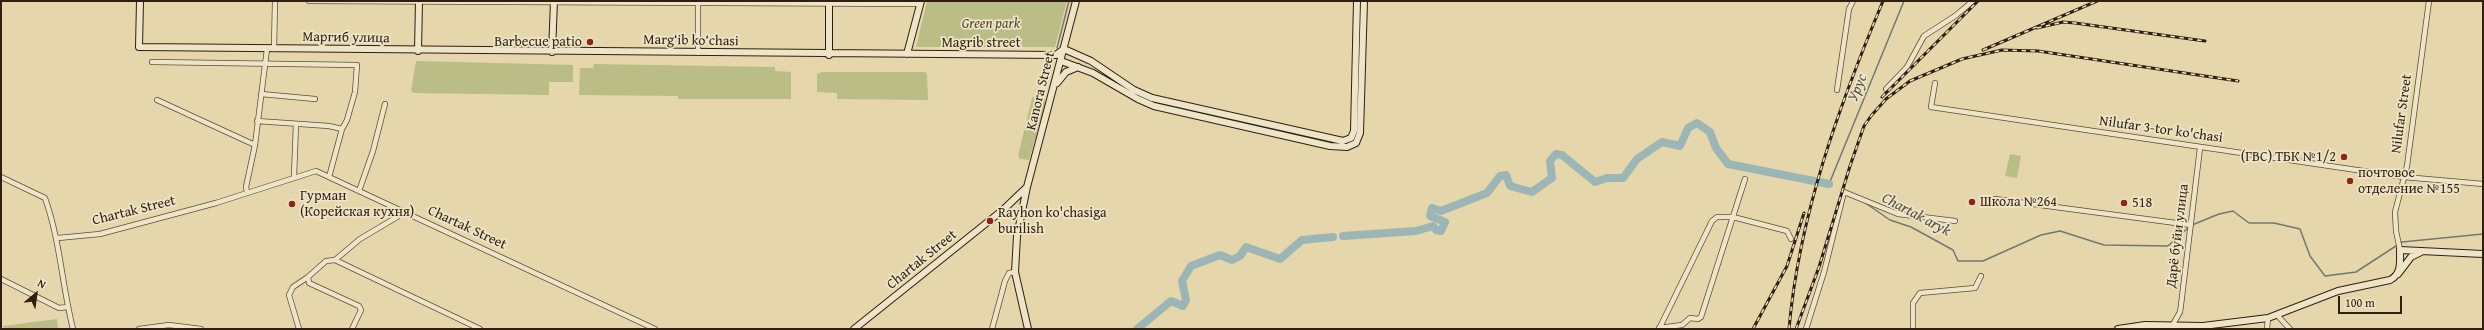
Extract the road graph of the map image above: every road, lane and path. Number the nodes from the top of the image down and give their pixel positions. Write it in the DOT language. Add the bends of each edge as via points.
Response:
graph roads {
  1 [pos="140,1"];
  2 [pos="275,1"];
  3 [pos="309,1"];
  4 [pos="554,1"];
  5 [pos="1076,1"];
  6 [pos="1357,1"];
  7 [pos="1364,1"];
  8 [pos="1853,1"];
  9 [pos="1973,1"];
  10 [pos="2429,1"];
  11 [pos="419,2"];
  12 [pos="698,2"];
  13 [pos="829,3"];
  14 [pos="921,3"];
  15 [pos="271,49"];
  16 [pos="418,50"];
  17 [pos="1064,50"];
  18 [pos="552,52"];
  19 [pos="698,53"];
  20 [pos="907,54"];
  21 [pos="829,55"];
  22 [pos="1056,55"];
  23 [pos="1061,61"];
  24 [pos="152,62"];
  25 [pos="265,64"];
  26 [pos="1078,67"];
  27 [pos="1935,83"];
  28 [pos="1055,86"];
  29 [pos="1886,89"];
  30 [pos="1837,90"];
  31 [pos="261,94"];
  32 [pos="315,99"];
  33 [pos="157,100"];
  34 [pos="385,104"];
  35 [pos="1236,117"];
  36 [pos="257,121"];
  37 [pos="296,124"];
  38 [pos="1234,125"];
  39 [pos="342,129"];
  40 [pos="1285,133"];
  41 [pos="1354,140"];
  42 [pos="255,144"];
  43 [pos="2200,148"];
  44 [pos="294,176"];
  45 [pos="329,176"];
  46 [pos="1,177"];
  47 [pos="2404,177"];
  48 [pos="1746,179"];
  49 [pos="2483,184"];
  50 [pos="1027,187"];
  51 [pos="359,191"];
  52 [pos="247,192"];
  53 [pos="1995,199"];
  54 [pos="1004,209"];
  55 [pos="401,211"];
  56 [pos="1020,218"];
  57 [pos="1733,218"];
  58 [pos="1954,221"];
  59 [pos="2191,225"];
  60 [pos="58,238"];
  61 [pos="1792,239"];
  62 [pos="2400,250"];
  63 [pos="2429,251"];
  64 [pos="2483,254"];
  65 [pos="335,260"];
  66 [pos="1015,272"];
  67 [pos="1981,276"];
  68 [pos="2396,276"];
  69 [pos="308,277"];
  70 [pos="1,279"];
  71 [pos="68,308"];
  72 [pos="2277,315"];
  73 [pos="2268,318"];
  74 [pos="2172,326"];
  75 [pos="1659,328"];
  76 [pos="73,329"];
  77 [pos="139,329"];
  78 [pos="201,329"];
  79 [pos="299,329"];
  80 [pos="352,329"];
  81 [pos="480,329"];
  82 [pos="656,329"];
  83 [pos="854,329"];
  84 [pos="992,329"];
  85 [pos="1028,329"];
  86 [pos="1806,329"];
  87 [pos="1913,329"];
  88 [pos="2118,329"];
  89 [pos="2267,329"];
  90 [pos="2290,329"];
  1 -- 15 [label="street, Маргиб улица" via="139,47"];
  2 -- 15 [label="street"];
  3 -- 11 [label="street"];
  4 -- 11 [label="street"];
  4 -- 12 [label="street"];
  4 -- 18 [label="street"];
  5 -- 17 [label="street, Kanora Street"];
  6 -- 41 [label="street"];
  7 -- 41 [label="street" via="1360,131"];
  8 -- 30 [label="street" via="1849,9"];
  9 -- 29 [label="street" via="1924,36 1907,67"];
  10 -- 47 [label="street, Nilufar Street"];
  11 -- 16 [label="street"];
  12 -- 13 [label="street"];
  12 -- 19 [label="street"];
  13 -- 14 [label="street"];
  13 -- 21 [label="street"];
  14 -- 20 [label="street"];
  15 -- 16 [label="street, Маргиб улица"];
  15 -- 25 [label="street"];
  16 -- 18 [label="street, Маргиб улица"];
  17 -- 22 [label="street"];
  17 -- 23 [label="street, Kanora Street"];
  17 -- 35 [label="street" via="1091,61 1134,90 1152,98"];
  18 -- 19 [label="street, Marg‘ib ko‘chasi"];
  19 -- 21 [label="street, Marg‘ib ko‘chasi"];
  20 -- 21 [label="street, Marg‘ib ko‘chasi"];
  20 -- 22 [label="street, Magrib street"];
  22 -- 23 [label="street"];
  23 -- 26 [label="street"];
  23 -- 28 [label="street, Kanora Street"];
  24 -- 25 [label="street"];
  25 -- 31 [label="street"];
  25 -- 39 [label="street" via="357,65 355,92"];
  26 -- 28 [label="street" via="1066,72"];
  26 -- 38 [label="street" via="1149,104"];
  27 -- 43 [label="street, Nilufar 3-tor ko'chasi" via="1931,107"];
  28 -- 50 [label="street, Kanora Street"];
  31 -- 32 [label="street"];
  31 -- 36 [label="street"];
  33 -- 42 [label="street"];
  34 -- 51 [label="street"];
  35 -- 38 [label="street"];
  35 -- 40 [label="street"];
  36 -- 37 [label="street"];
  36 -- 42 [label="street"];
  37 -- 39 [label="street"];
  37 -- 44 [label="street"];
  38 -- 40 [label="street"];
  39 -- 45 [label="street"];
  40 -- 41 [label="street" via="1341,141"];
  42 -- 52 [label="street"];
  43 -- 47 [label="street, Nilufar 3-tor ko'chasi"];
  43 -- 59 [label="street, Дарё буйи улица"];
  44 -- 45 [label="street, Chartak Street" via="313,171"];
  44 -- 52 [label="street, Chartak Street"];
  45 -- 51 [label="street, Chartak Street"];
  46 -- 60 [label="street" via="45,198"];
  47 -- 49 [label="street, Nilufar 3-tor ko'chasi"];
  47 -- 62 [label="street, Nilufar Street" via="2395,221"];
  48 -- 57 [label="street"];
  50 -- 54 [label="street, Chartak Street"];
  50 -- 56 [label="street, Kanora Street"];
  51 -- 55 [label="street, Chartak Street"];
  52 -- 60 [label="street, Chartak Street" via="100,234"];
  53 -- 59 [label="street"];
  54 -- 56 [label="street" via="1015,208 1019,211"];
  54 -- 83 [label="street, Chartak Street"];
  55 -- 65 [label="street" via="397,217 360,239"];
  55 -- 82 [label="street, Chartak Street"];
  56 -- 66 [label="street, Kanora Street"];
  57 -- 61 [label="street" via="1787,231"];
  57 -- 75 [label="street" via="1717,217 1712,220"];
  57 -- 75 [label="street" via="1701,317 1698,320 1690,318 1682,326"];
  58 -- 86 [label="street" via="1898,214 1844,192 1824,272"];
  59 -- 74 [label="street, Дарё буйи улица" via="2180,312"];
  60 -- 71 [label="street" via="57,251"];
  62 -- 63 [label="street"];
  62 -- 68 [label="street, Nilufar Street" via="2400,265"];
  63 -- 64 [label="street"];
  63 -- 68 [label="street" via="2413,256"];
  65 -- 69 [label="street" via="326,261"];
  65 -- 81 [label="street"];
  66 -- 84 [label="street" via="1009,273 1005,281"];
  66 -- 85 [label="street, Kanora Street"];
  67 -- 87 [label="street" via="1975,288 1920,293 1913,303"];
  68 -- 72 [label="street" via="2390,280 2338,291"];
  69 -- 79 [label="street" via="293,287 289,295"];
  69 -- 80 [label="street" via="309,283 360,306 361,310"];
  70 -- 71 [label="street" via="59,308"];
  71 -- 76 [label="street"];
  72 -- 73 [label="street"];
  72 -- 90 [label="street"];
  73 -- 74 [label="street" via="2203,326"];
  73 -- 89 [label="street"];
  74 -- 88 [label="street" via="2126,326"];
  77 -- 78 [label="street" via="169,325"];
}
